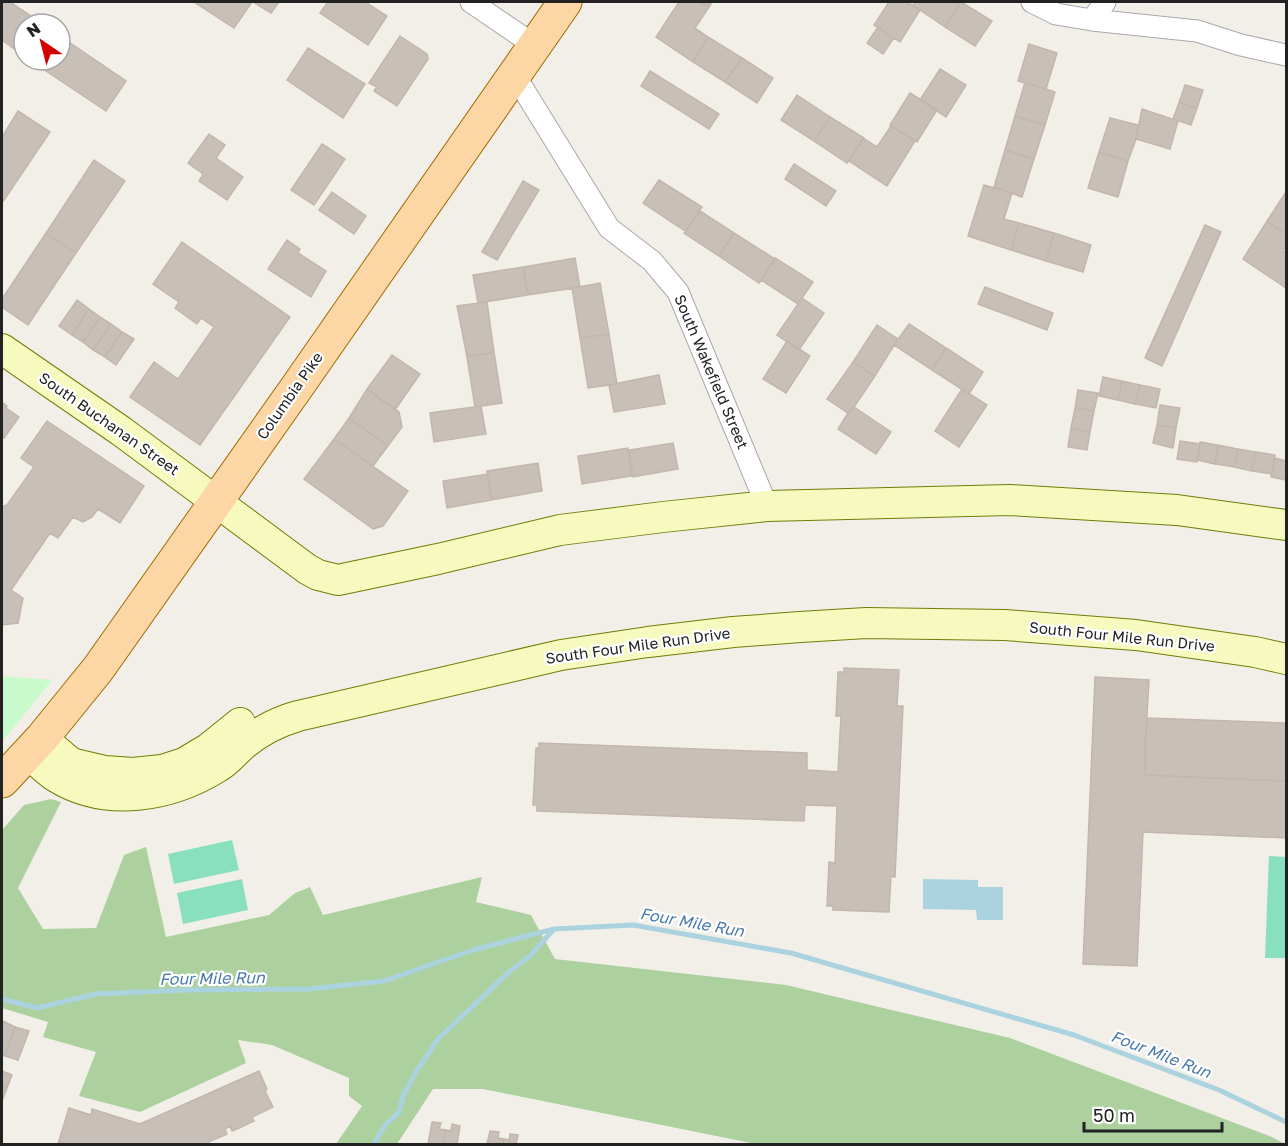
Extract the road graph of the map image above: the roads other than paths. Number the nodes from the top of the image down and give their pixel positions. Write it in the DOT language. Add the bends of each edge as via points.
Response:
graph roads {
  1 [pos="471,2"];
  2 [pos="565,2"];
  3 [pos="1032,2"];
  4 [pos="1105,2"];
  5 [pos="1092,20"];
  6 [pos="534,45"];
  7 [pos="1287,55"];
  8 [pos="514,74"];
  9 [pos="2,349"];
  10 [pos="216,501"];
  11 [pos="766,506"];
  12 [pos="1287,525"];
  13 [pos="1287,643"];
  14 [pos="1287,659"];
  15 [pos="35,746"];
  16 [pos="2,781"];
  1 -- 6 [label="street"];
  2 -- 6 [label="main road, Columbia Pike"];
  3 -- 5 [label="street" via="1056,14"];
  4 -- 5 [label="street"];
  5 -- 7 [label="street" via="1197,31"];
  6 -- 8 [label="main road, Columbia Pike"];
  8 -- 10 [label="main road, Columbia Pike"];
  8 -- 11 [label="street, South Wakefield Street" via="609,228 652,261 678,292"];
  9 -- 10 [label="main road, South Buchanan Street"];
  10 -- 11 [label="main road" via="307,569 338,580 560,530"];
  10 -- 15 [label="main road, Columbia Pike" via="95,672"];
  11 -- 12 [label="main road" via="1010,500 1177,510"];
  13 -- 15 [label="main road, South Four Mile Run Drive" via="1075,613 875,609 730,617 586,635 464,658 293,698 255,713 209,748 162,770 105,771"];
  14 -- 15 [label="main road, South Four Mile Run Drive" via="1136,635 1005,625 800,627 561,655 298,716 264,729 220,766 166,791 100,795 76,787 55,776"];
  15 -- 16 [label="main road, Columbia Pike"];
}
